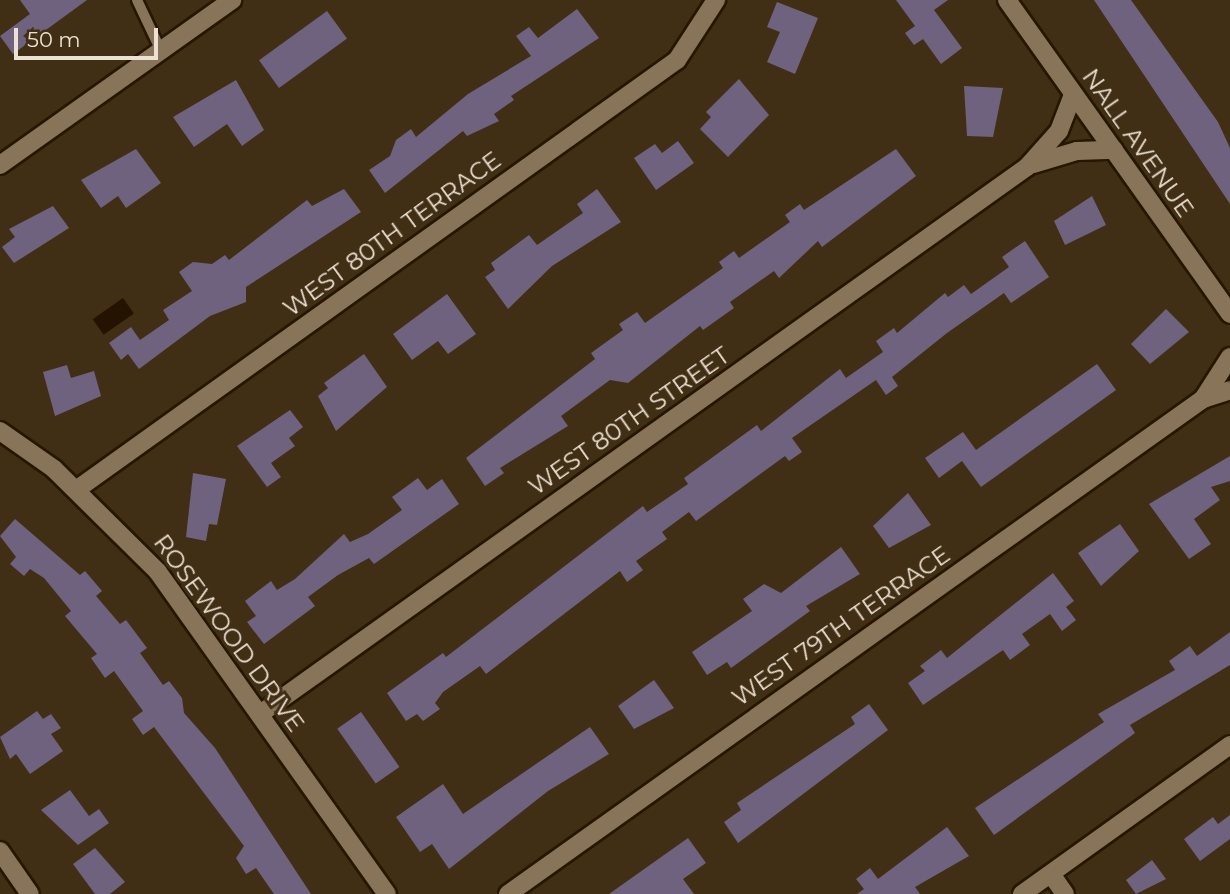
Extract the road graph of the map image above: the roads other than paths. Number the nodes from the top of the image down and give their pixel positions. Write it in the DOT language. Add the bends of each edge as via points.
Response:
graph roads {
  1 [pos="137,0"];
  2 [pos="232,0"];
  3 [pos="716,0"];
  4 [pos="1007,0"];
  5 [pos="161,51"];
  6 [pos="1073,94"];
  7 [pos="1114,150"];
  8 [pos="0,165"];
  9 [pos="1027,167"];
  10 [pos="1230,313"];
  11 [pos="1230,357"];
  12 [pos="1230,390"];
  13 [pos="1203,399"];
  14 [pos="0,431"];
  15 [pos="76,490"];
  16 [pos="260,714"];
  17 [pos="1230,746"];
  18 [pos="0,851"];
  19 [pos="1051,874"];
  20 [pos="30,894"];
  21 [pos="387,894"];
  22 [pos="508,894"];
  23 [pos="1022,894"];
  24 [pos="1065,894"];
  1 -- 5 [label="lane"];
  2 -- 5 [label="street"];
  3 -- 15 [label="street, WEST 80TH TERRACE" via="696,39 667,68"];
  4 -- 6 [label="street, NALL AVENUE"];
  5 -- 8 [label="street"];
  6 -- 7 [label="street, NALL AVENUE"];
  6 -- 9 [label="street, WEST 80TH STREET" via="1059,131"];
  7 -- 9 [label="street, WEST 80TH STREET" via="1077,151"];
  7 -- 10 [label="street, NALL AVENUE"];
  9 -- 16 [label="street, WEST 80TH STREET"];
  11 -- 13 [label="street, WEST 79TH TERRACE"];
  12 -- 13 [label="street, WEST 79TH TERRACE"];
  13 -- 22 [label="street, WEST 79TH TERRACE"];
  14 -- 15 [label="street, ROSEWOOD DRIVE"];
  15 -- 16 [label="street, ROSEWOOD DRIVE" via="158,572"];
  16 -- 21 [label="street, ROSEWOOD DRIVE"];
  17 -- 19 [label="street"];
  18 -- 20 [label="street"];
  19 -- 23 [label="street"];
  19 -- 24 [label="street"];
}
